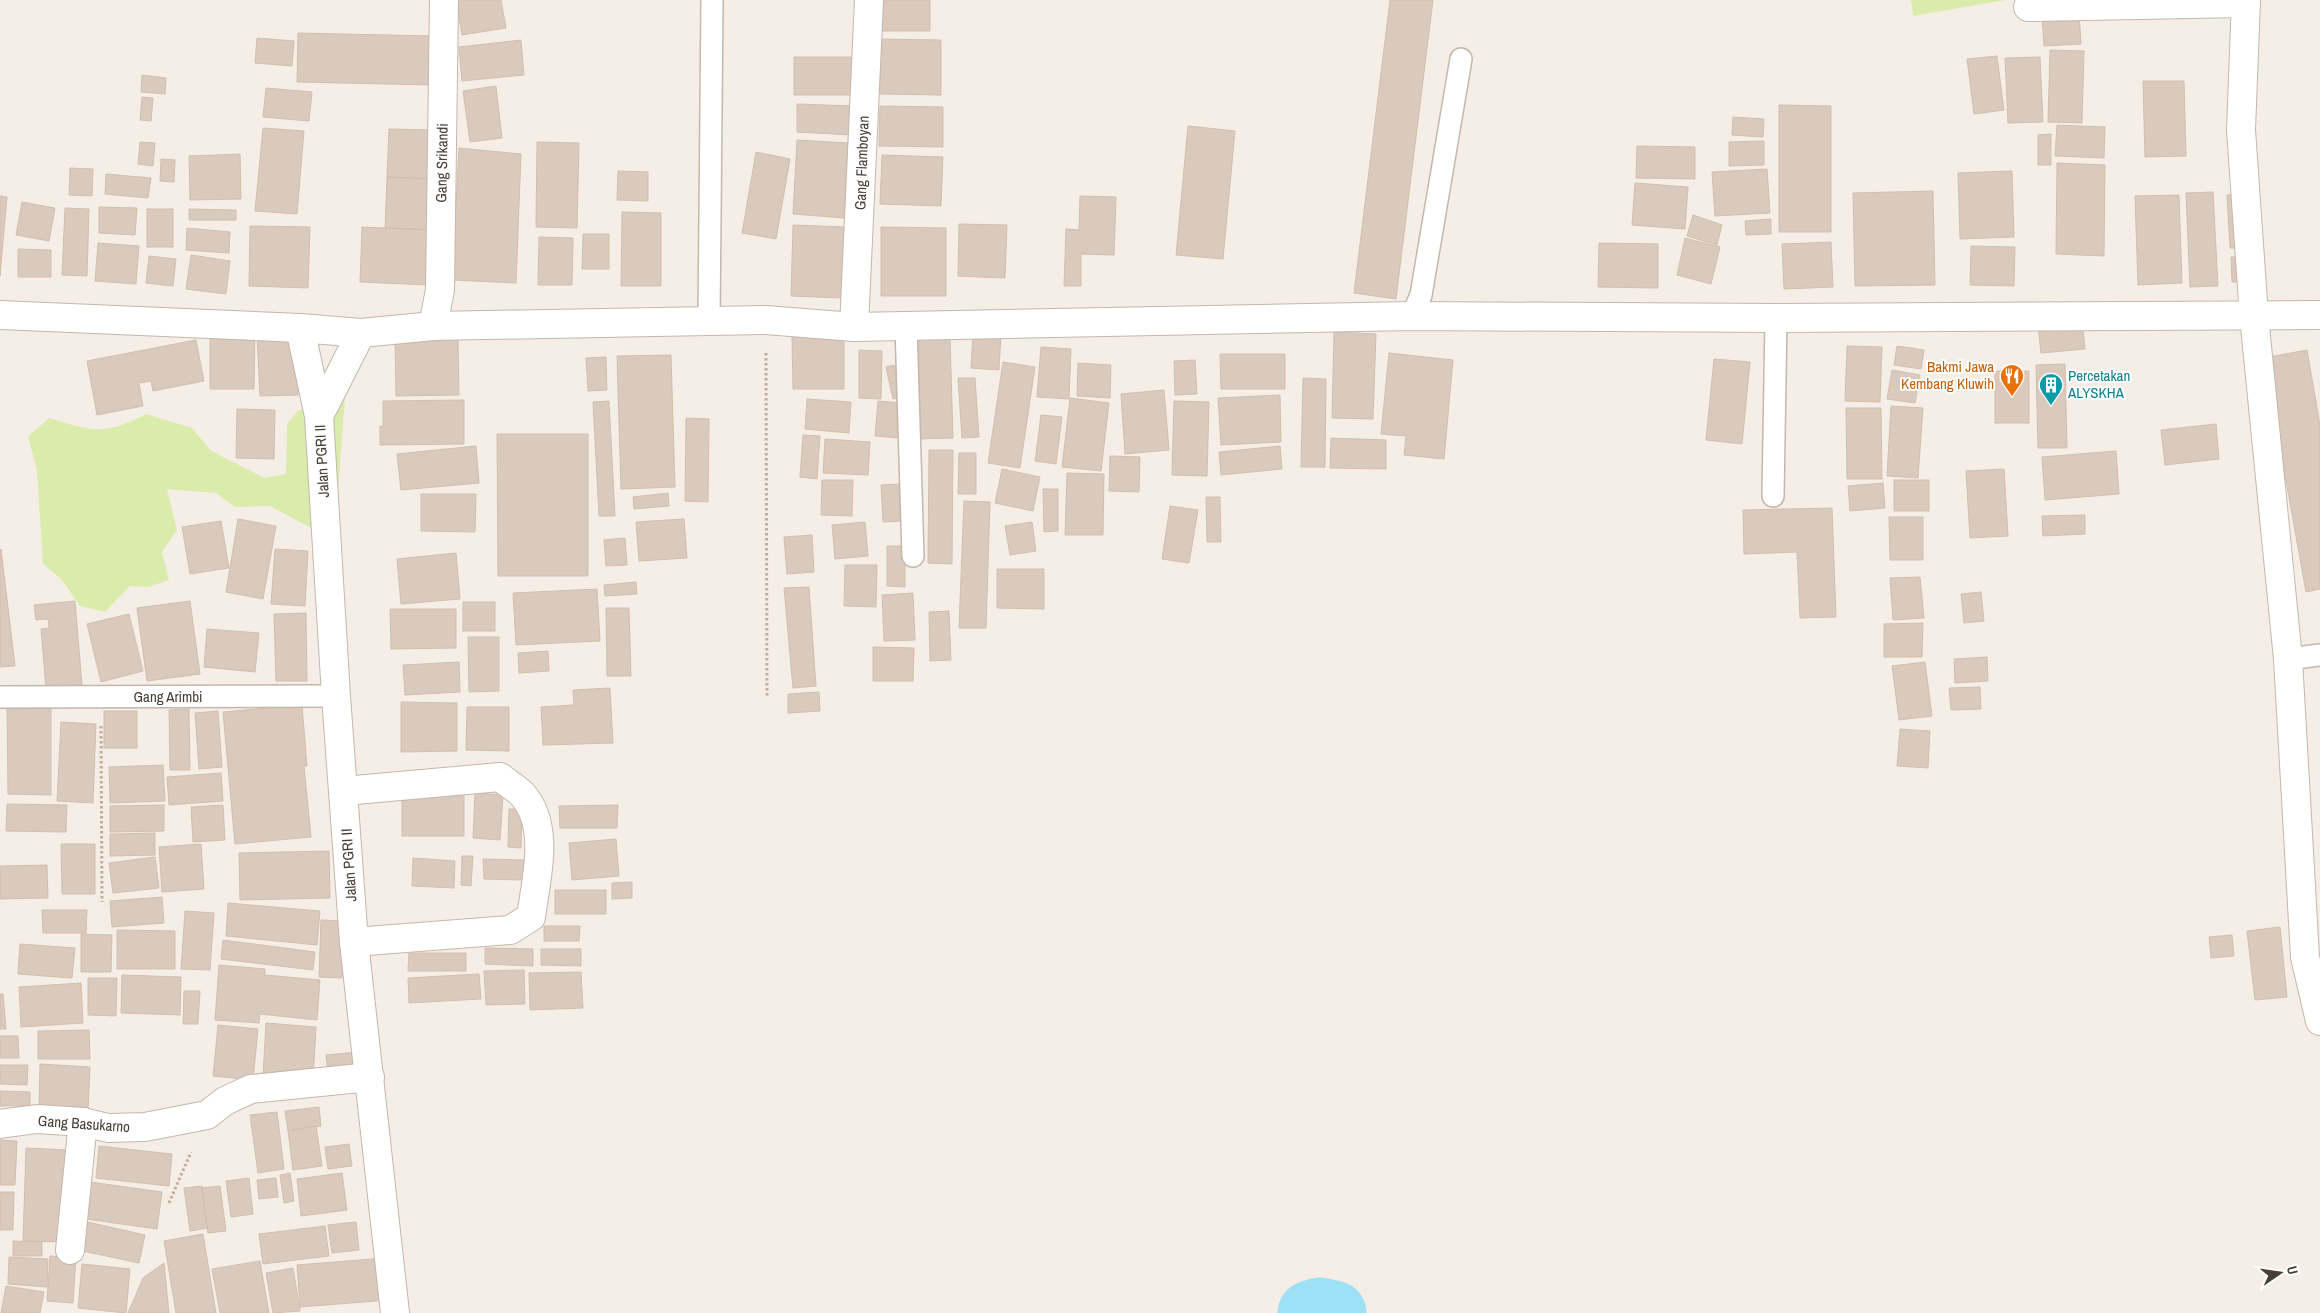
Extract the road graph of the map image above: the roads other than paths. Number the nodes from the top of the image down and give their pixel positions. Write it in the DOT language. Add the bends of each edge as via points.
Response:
graph roads {
  1 [pos="444,0"];
  2 [pos="712,0"];
  3 [pos="869,0"];
  4 [pos="2246,1"];
  5 [pos="2028,7"];
  6 [pos="1461,59"];
  7 [pos="0,315"];
  8 [pos="2320,315"];
  9 [pos="1412,316"];
  10 [pos="2254,316"];
  11 [pos="1776,318"];
  12 [pos="709,321"];
  13 [pos="433,326"];
  14 [pos="906,326"];
  15 [pos="854,327"];
  16 [pos="300,328"];
  17 [pos="361,334"];
  18 [pos="319,416"];
  19 [pos="1773,496"];
  20 [pos="913,556"];
  21 [pos="2320,655"];
  22 [pos="2288,659"];
  23 [pos="336,696"];
  24 [pos="0,697"];
  25 [pos="344,791"];
  26 [pos="354,942"];
  27 [pos="2320,1021"];
  28 [pos="370,1077"];
  29 [pos="83,1122"];
  30 [pos="0,1124"];
  31 [pos="70,1250"];
  32 [pos="389,1311"];
  1 -- 13 [label="street, Gang Srikandi" via="440,290"];
  2 -- 12 [label="lane"];
  3 -- 15 [label="street, Gang Flamboyan"];
  4 -- 5 [label="street"];
  4 -- 10 [label="street" via="2241,130"];
  6 -- 9 [label="lane" via="1421,296"];
  7 -- 16 [label="street"];
  8 -- 10 [label="street"];
  9 -- 11 [label="street"];
  9 -- 14 [label="street"];
  10 -- 11 [label="street"];
  10 -- 22 [label="street"];
  11 -- 19 [label="lane"];
  12 -- 13 [label="street"];
  12 -- 15 [label="street" via="766,320"];
  13 -- 17 [label="street"];
  14 -- 15 [label="street"];
  14 -- 20 [label="lane"];
  16 -- 17 [label="street"];
  16 -- 18 [label="street, Jalan PGRI II"];
  17 -- 18 [label="street, Jalan PGRI II"];
  18 -- 23 [label="street, Jalan PGRI II"];
  21 -- 22 [label="lane"];
  22 -- 27 [label="street" via="2305,957"];
  23 -- 24 [label="lane, Gang Arimbi"];
  23 -- 25 [label="street, Jalan PGRI II"];
  25 -- 26 [label="street, Jalan PGRI II"];
  25 -- 26 [label="street" via="500,777 522,794 535,818 540,850 531,917 510,930"];
  26 -- 28 [label="street, Jalan PGRI II"];
  28 -- 29 [label="street, Gang Basukarno" via="250,1089 225,1101 207,1115 145,1127 108,1128"];
  28 -- 32 [label="street, Jalan PGRI II"];
  29 -- 30 [label="street, Gang Basukarno" via="37,1120"];
  29 -- 31 [label="street"];
}
